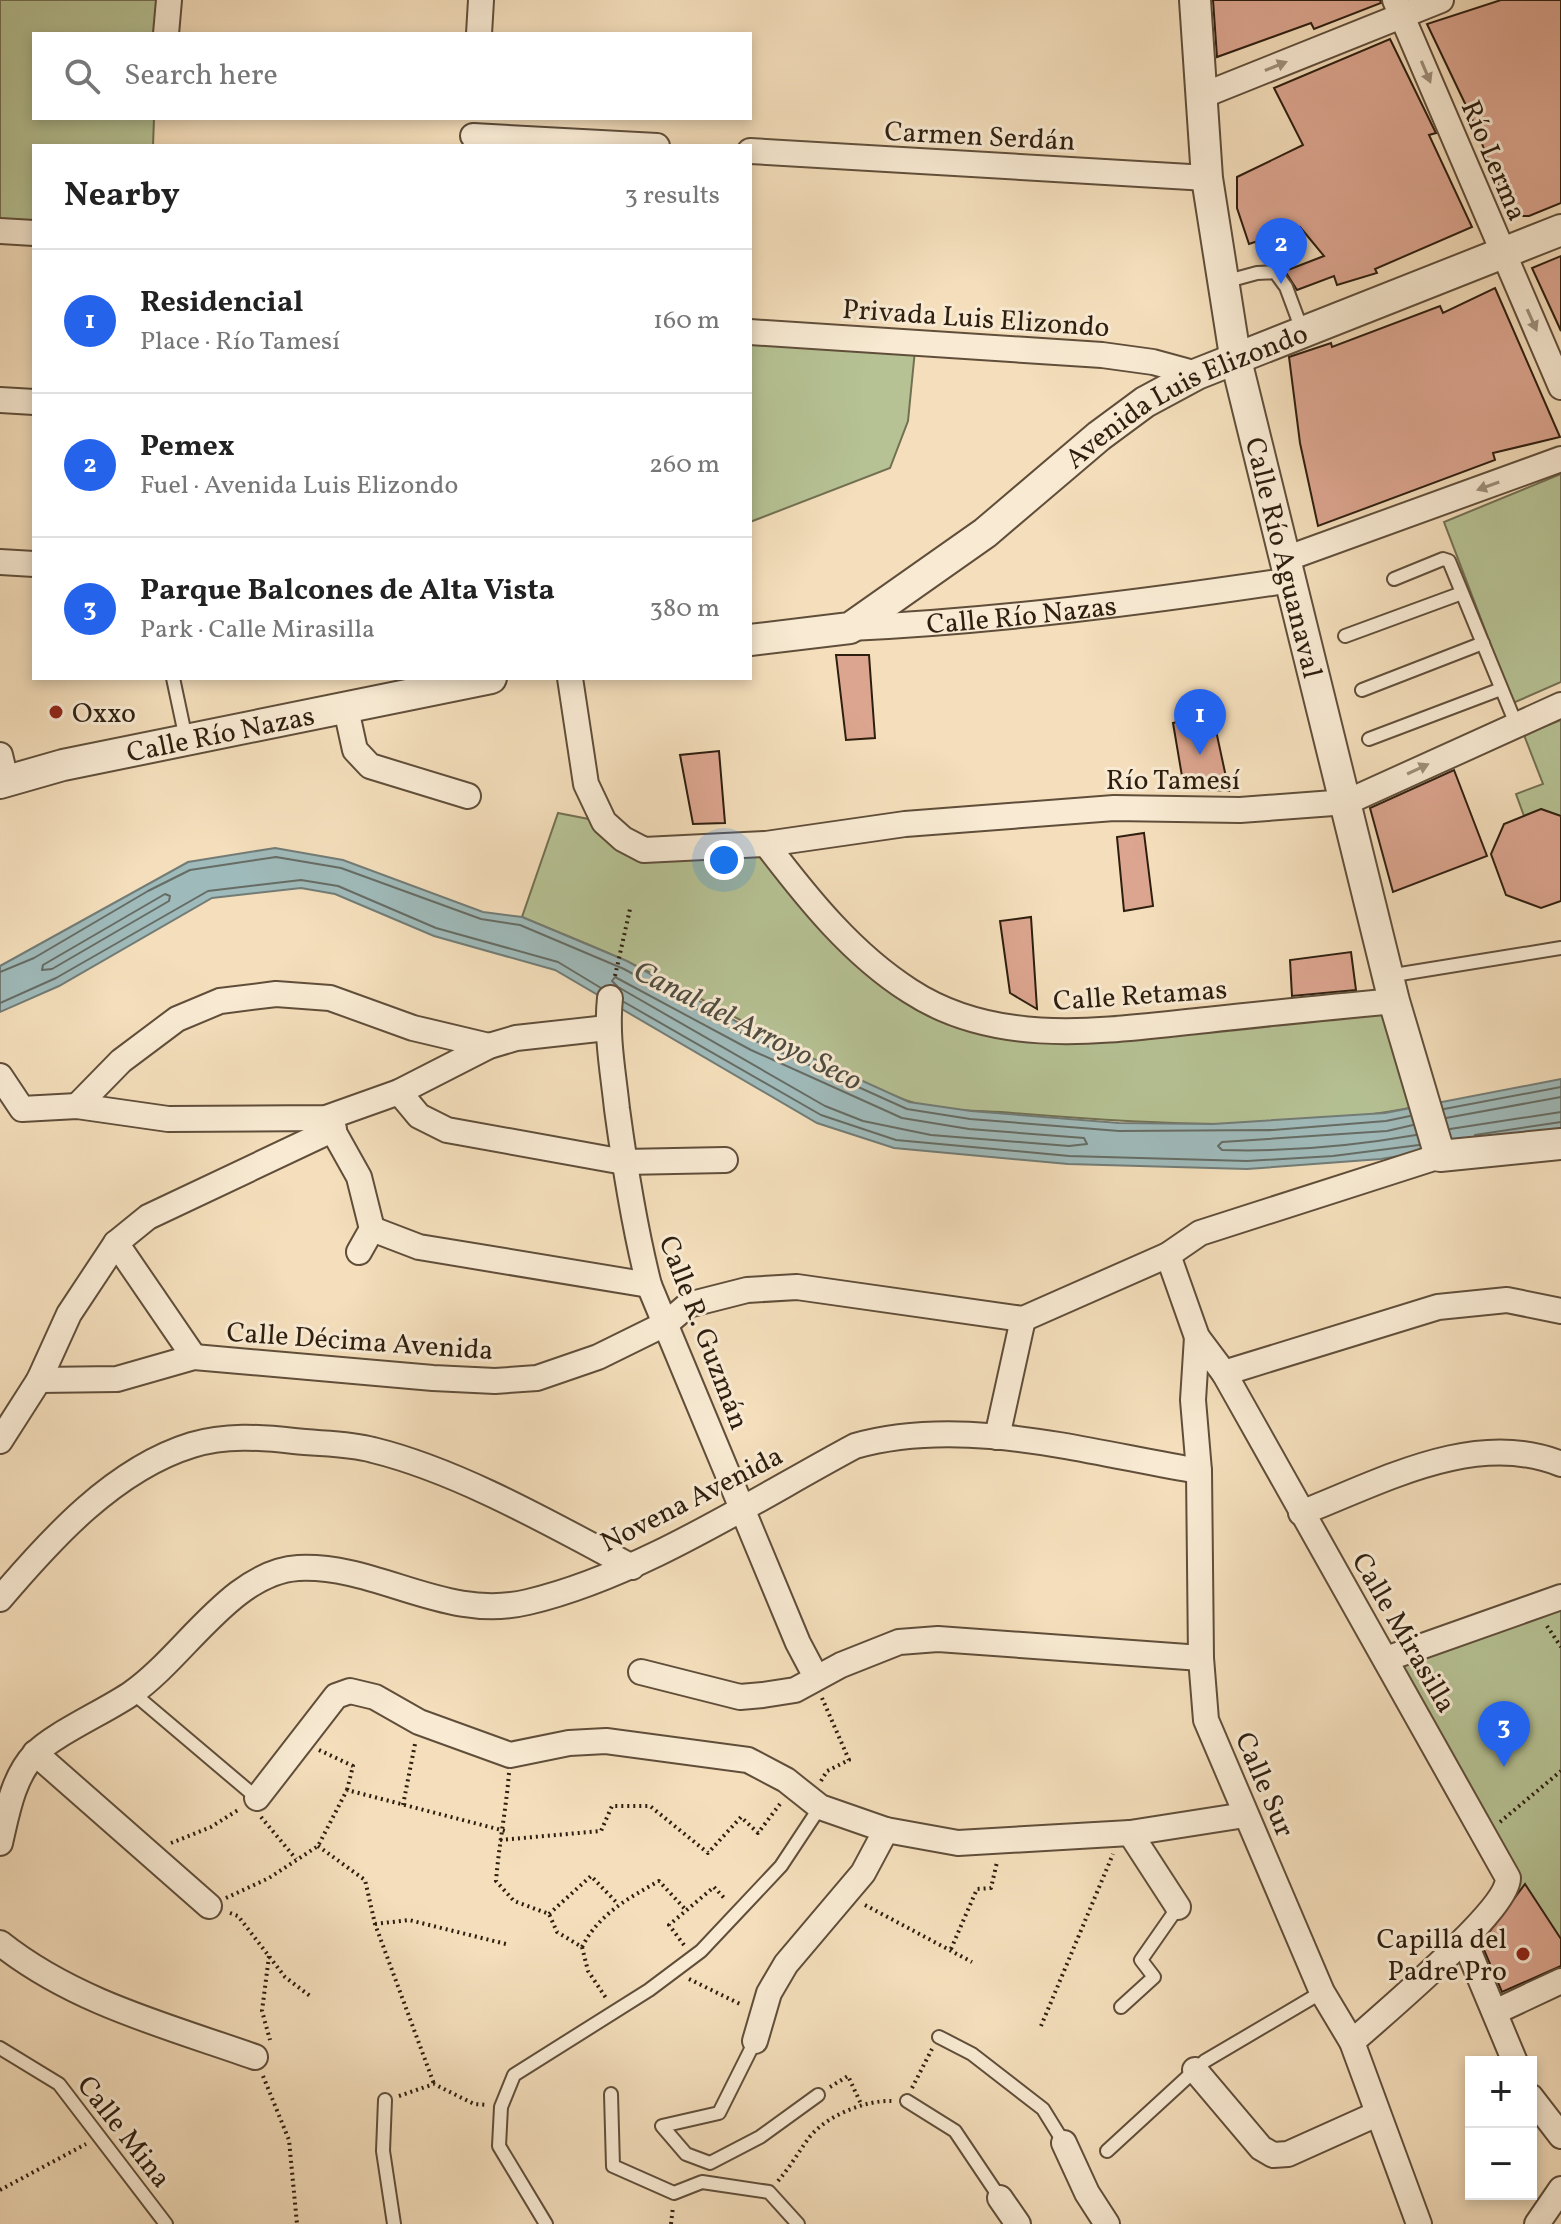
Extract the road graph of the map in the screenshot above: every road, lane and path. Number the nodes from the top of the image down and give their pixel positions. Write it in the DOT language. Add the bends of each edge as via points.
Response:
graph roads {
  1 [pos="169,0"];
  2 [pos="481,0"];
  3 [pos="1195,0"];
  4 [pos="1441,0"];
  5 [pos="1398,8"];
  6 [pos="166,32"];
  7 [pos="479,32"];
  8 [pos="1204,95"];
  9 [pos="473,133"];
  10 [pos="629,144"];
  11 [pos="752,151"];
  12 [pos="1207,178"];
  13 [pos="1561,230"];
  14 [pos="0,231"];
  15 [pos="32,233"];
  16 [pos="1502,253"];
  17 [pos="1224,282"];
  18 [pos="1302,330"];
  19 [pos="752,332"];
  20 [pos="1235,356"];
  21 [pos="1197,374"];
  22 [pos="1561,387"];
  23 [pos="0,400"];
  24 [pos="32,402"];
  25 [pos="1561,459"];
  26 [pos="0,562"];
  27 [pos="32,564"];
  28 [pos="1290,569"];
  29 [pos="1394,579"];
  30 [pos="1462,593"];
  31 [pos="850,628"];
  32 [pos="1345,636"];
  33 [pos="752,640"];
  34 [pos="1483,643"];
  35 [pos="173,680"];
  36 [pos="466,680"];
  37 [pos="570,680"];
  38 [pos="440,682"];
  39 [pos="1501,689"];
  40 [pos="1362,690"];
  41 [pos="1561,705"];
  42 [pos="346,709"];
  43 [pos="1516,724"];
  44 [pos="186,739"];
  45 [pos="1369,739"];
  46 [pos="2,773"];
  47 [pos="468,796"];
  48 [pos="1347,802"];
  49 [pos="766,844"];
  50 [pos="630,909"];
  51 [pos="1561,948"];
  52 [pos="1391,988"];
  53 [pos="610,998"];
  54 [pos="607,1028"];
  55 [pos="489,1046"];
  56 [pos="0,1076"];
  57 [pos="399,1092"];
  58 [pos="77,1106"];
  59 [pos="22,1109"];
  60 [pos="0,1121"];
  61 [pos="330,1123"];
  62 [pos="1559,1143"];
  63 [pos="1439,1152"];
  64 [pos="725,1160"];
  65 [pos="624,1162"];
  66 [pos="372,1229"];
  67 [pos="116,1243"];
  68 [pos="359,1252"];
  69 [pos="1168,1255"];
  70 [pos="649,1285"];
  71 [pos="1561,1311"];
  72 [pos="1023,1319"];
  73 [pos="667,1323"];
  74 [pos="1197,1337"];
  75 [pos="194,1357"];
  76 [pos="1224,1373"];
  77 [pos="39,1380"];
  78 [pos="997,1437"];
  79 [pos="0,1441"];
  80 [pos="1561,1464"];
  81 [pos="1199,1471"];
  82 [pos="740,1507"];
  83 [pos="1301,1513"];
  84 [pos="632,1567"];
  85 [pos="1561,1597"];
  86 [pos="0,1599"];
  87 [pos="1545,1622"];
  88 [pos="1561,1647"];
  89 [pos="1201,1658"];
  90 [pos="1386,1659"];
  91 [pos="641,1672"];
  92 [pos="816,1677"];
  93 [pos="133,1693"];
  94 [pos="419,1722"];
  95 [pos="303,1742"];
  96 [pos="35,1753"];
  97 [pos="510,1755"];
  98 [pos="1561,1771"];
  99 [pos="347,1790"];
  100 [pos="807,1797"];
  101 [pos="253,1800"];
  102 [pos="403,1805"];
  103 [pos="1245,1815"];
  104 [pos="1498,1824"];
  105 [pos="886,1830"];
  106 [pos="505,1831"];
  107 [pos="1126,1833"];
  108 [pos="500,1840"];
  109 [pos="1002,1840"];
  110 [pos="0,1843"];
  111 [pos="318,1846"];
  112 [pos="146,1853"];
  113 [pos="297,1860"];
  114 [pos="845,1895"];
  115 [pos="618,1904"];
  116 [pos="209,1906"];
  117 [pos="1178,1907"];
  118 [pos="685,1909"];
  119 [pos="738,1912"];
  120 [pos="549,1914"];
  121 [pos="375,1924"];
  122 [pos="1464,1940"];
  123 [pos="0,1943"];
  124 [pos="506,1944"];
  125 [pos="582,1947"];
  126 [pos="951,1949"];
  127 [pos="269,1956"];
  128 [pos="693,1957"];
  129 [pos="972,1962"];
  130 [pos="674,1971"];
  131 [pos="1561,1981"];
  132 [pos="1322,1992"];
  133 [pos="310,1996"];
  134 [pos="1121,2007"];
  135 [pos="615,2011"];
  136 [pos="1495,2012"];
  137 [pos="763,2014"];
  138 [pos="1041,2026"];
  139 [pos="939,2037"];
  140 [pos="755,2041"];
  141 [pos="1352,2042"];
  142 [pos="0,2048"];
  143 [pos="1513,2056"];
  144 [pos="256,2060"];
  145 [pos="1195,2070"];
  146 [pos="434,2084"];
  147 [pos="611,2094"];
  148 [pos="818,2095"];
  149 [pos="385,2100"];
  150 [pos="907,2101"];
  151 [pos="1537,2105"];
  152 [pos="862,2106"];
  153 [pos="501,2107"];
  154 [pos="1377,2114"];
  155 [pos="101,2136"];
  156 [pos="1561,2136"];
  157 [pos="1064,2143"];
  158 [pos="1107,2151"];
  159 [pos="1561,2189"];
  160 [pos="0,2190"];
  161 [pos="769,2192"];
  162 [pos="1000,2198"];
  163 [pos="166,2224"];
  164 [pos="297,2224"];
  165 [pos="394,2224"];
  166 [pos="546,2224"];
  167 [pos="798,2224"];
  168 [pos="1018,2224"];
  169 [pos="1107,2224"];
  170 [pos="1419,2224"];
  171 [pos="1537,2224"];
  1 -- 6 [label="street"];
  2 -- 7 [label="street"];
  3 -- 8 [label="street, Calle Río Aguanaval"];
  4 -- 5 [label="street"];
  8 -- 5 [label="street, one-way"];
  5 -- 16 [label="street, Río Lerma, one-way"];
  8 -- 12 [label="street, Calle Río Aguanaval"];
  9 -- 10 [label="street"];
  11 -- 12 [label="street, Carmen Serdán"];
  12 -- 17 [label="street, Calle Río Aguanaval"];
  13 -- 16 [label="street, Avenida Luis Elizondo"];
  14 -- 15 [label="street"];
  16 -- 18 [label="street, Avenida Luis Elizondo"];
  16 -- 22 [label="street, Río Lerma, one-way"];
  17 -- 18 [label="lane" via="1275,272"];
  17 -- 20 [label="street, Calle Río Aguanaval"];
  18 -- 20 [label="street, Avenida Luis Elizondo"];
  19 -- 21 [label="street, Privada Luis Elizondo" via="1102,355"];
  20 -- 21 [label="street, Avenida Luis Elizondo"];
  20 -- 28 [label="street, Calle Río Aguanaval"];
  21 -- 31 [label="street, Avenida Luis Elizondo" via="1145,402 985,533"];
  23 -- 24 [label="street"];
  25 -- 28 [label="street, Calle Río Nazas, one-way"];
  26 -- 27 [label="street"];
  28 -- 31 [label="street, Calle Río Nazas" via="1139,603 945,624"];
  28 -- 48 [label="street, Calle Río Aguanaval"];
  29 -- 30 [label="lane" via="1447,559"];
  30 -- 32 [label="lane"];
  30 -- 34 [label="lane"];
  31 -- 33 [label="street, Calle Río Nazas"];
  34 -- 39 [label="lane"];
  34 -- 40 [label="lane"];
  35 -- 44 [label="lane"];
  36 -- 38 [label="street, Calle Río Nazas"];
  37 -- 49 [label="street, Río Tamesí" via="586,784 604,822 623,839 644,850"];
  38 -- 42 [label="street, Calle Río Nazas"];
  39 -- 43 [label="lane"];
  39 -- 45 [label="lane"];
  41 -- 43 [label="street, Río Tamesí"];
  42 -- 44 [label="street, Calle Río Nazas"];
  42 -- 47 [label="street" via="355,750 370,766"];
  48 -- 43 [label="street, Río Tamesí, one-way"];
  44 -- 46 [label="street, Calle Río Nazas"];
  48 -- 49 [label="street, Río Tamesí" via="1240,810 1055,812 905,824"];
  48 -- 52 [label="street, Calle Río Aguanaval"];
  49 -- 52 [label="street, Calle Retamas" via="809,900 870,962 913,993 980,1021 1079,1033"];
  50 -- 53 [label="path"];
  51 -- 52 [label="lane"];
  52 -- 63 [label="street, Calle Río Aguanaval"];
  53 -- 54 [label="street, Calle R. Guzmán"];
  54 -- 55 [label="street"];
  54 -- 65 [label="street, Calle R. Guzmán"];
  55 -- 57 [label="street"];
  55 -- 58 [label="street" via="413,1028 330,998 276,994 220,1001 177,1019 121,1061"];
  56 -- 59 [label="street"];
  57 -- 61 [label="street"];
  57 -- 65 [label="street" via="419,1116 447,1130"];
  58 -- 59 [label="street"];
  58 -- 61 [label="street" via="168,1119"];
  59 -- 60 [label="street"];
  61 -- 66 [label="street" via="359,1177"];
  61 -- 67 [label="street" via="148,1217"];
  62 -- 63 [label="street"];
  63 -- 69 [label="street" via="1200,1233"];
  64 -- 65 [label="street"];
  65 -- 70 [label="street, Calle R. Guzmán"];
  66 -- 68 [label="street"];
  66 -- 70 [label="street" via="419,1247"];
  67 -- 75 [label="street"];
  67 -- 77 [label="street" via="69,1314"];
  69 -- 72 [label="street"];
  69 -- 74 [label="street, Calle Mirasilla"];
  70 -- 73 [label="street, Calle R. Guzmán"];
  71 -- 76 [label="street" via="1507,1300 1438,1307"];
  72 -- 73 [label="street, Calle Décima Avenida" via="797,1287 716,1295 688,1305"];
  72 -- 78 [label="street"];
  73 -- 75 [label="street, Calle Décima Avenida" via="598,1357 537,1378 448,1379"];
  73 -- 82 [label="street, Calle R. Guzmán"];
  74 -- 76 [label="street, Calle Mirasilla"];
  74 -- 81 [label="street, Calle Sur" via="1193,1400"];
  75 -- 77 [label="street, Calle Décima Avenida" via="117,1379"];
  76 -- 83 [label="street, Calle Mirasilla"];
  77 -- 79 [label="street"];
  78 -- 81 [label="street, Novena Avenida"];
  78 -- 82 [label="street, Novena Avenida" via="887,1437 855,1446"];
  80 -- 83 [label="street" via="1540,1455 1499,1450 1412,1470"];
  81 -- 89 [label="street, Calle Sur"];
  82 -- 84 [label="street, Novena Avenida"];
  82 -- 92 [label="street, Calle R. Guzmán"];
  83 -- 90 [label="street, Calle Mirasilla"];
  84 -- 86 [label="street" via="437,1471 371,1449 239,1437 192,1445 134,1473 74,1520"];
  84 -- 93 [label="street, Novena Avenida" via="498,1608 469,1607 322,1569 296,1568 263,1576 238,1593"];
  85 -- 90 [label="street"];
  87 -- 88 [label="path"];
  89 -- 92 [label="street" via="938,1639 899,1642"];
  89 -- 103 [label="street, Calle Sur" via="1206,1720"];
  90 -- 122 [label="street, Calle Mirasilla" via="1507,1875 1506,1891"];
  91 -- 92 [label="street" via="740,1697 795,1690"];
  92 -- 100 [label="path" via="849,1760 827,1771"];
  93 -- 96 [label="street, Novena Avenida"];
  93 -- 101 [label="lane"];
  94 -- 95 [label="street" via="375,1697 350,1691 336,1696"];
  94 -- 97 [label="street"];
  94 -- 102 [label="path"];
  95 -- 99 [label="path" via="353,1766"];
  95 -- 101 [label="street"];
  96 -- 110 [label="street, Novena Avenida" via="14,1789"];
  96 -- 112 [label="street"];
  97 -- 100 [label="street" via="569,1743 642,1744 748,1760"];
  97 -- 106 [label="path"];
  98 -- 104 [label="path"];
  99 -- 102 [label="path"];
  99 -- 111 [label="path"];
  100 -- 105 [label="street"];
  100 -- 108 [label="path" via="758,1833 741,1817 708,1853 650,1806 612,1806 601,1831"];
  100 -- 119 [label="lane" via="781,1866"];
  101 -- 112 [label="path" via="211,1827"];
  101 -- 113 [label="path"];
  102 -- 106 [label="path"];
  103 -- 107 [label="street"];
  103 -- 132 [label="street, Calle Sur"];
  105 -- 109 [label="street" via="958,1843"];
  105 -- 114 [label="street"];
  106 -- 108 [label="path"];
  107 -- 109 [label="street"];
  107 -- 117 [label="street"];
  107 -- 138 [label="path"];
  108 -- 120 [label="path" via="496,1881 514,1901"];
  109 -- 126 [label="path" via="991,1888 977,1889"];
  111 -- 113 [label="path"];
  111 -- 121 [label="path" via="365,1880"];
  112 -- 116 [label="street"];
  113 -- 116 [label="path"];
  114 -- 126 [label="path"];
  114 -- 137 [label="street" via="786,1964"];
  115 -- 118 [label="path" via="659,1881"];
  115 -- 120 [label="path" via="591,1876"];
  115 -- 125 [label="path" via="592,1928"];
  116 -- 127 [label="path" via="238,1916"];
  117 -- 134 [label="lane" via="1141,1960 1154,1977"];
  118 -- 119 [label="path" via="714,1887"];
  118 -- 128 [label="path" via="669,1925"];
  119 -- 128 [label="lane"];
  120 -- 125 [label="path" via="557,1932"];
  121 -- 124 [label="path" via="409,1920"];
  121 -- 146 [label="path"];
  122 -- 136 [label="street"];
  122 -- 141 [label="street, Calle Mirasilla"];
  123 -- 144 [label="street" via="26,1964 102,2004"];
  125 -- 135 [label="path" via="588,1971"];
  126 -- 129 [label="path"];
  127 -- 133 [label="path"];
  127 -- 144 [label="path" via="262,2011 272,2048"];
  128 -- 130 [label="lane"];
  130 -- 135 [label="lane"];
  130 -- 137 [label="path"];
  131 -- 136 [label="street"];
  132 -- 141 [label="street, Calle Sur"];
  132 -- 145 [label="lane"];
  135 -- 153 [label="lane" via="514,2075"];
  136 -- 143 [label="street"];
  137 -- 140 [label="street"];
  139 -- 150 [label="path"];
  139 -- 157 [label="lane" via="972,2054 1043,2109"];
  140 -- 148 [label="lane" via="719,2113 662,2126 686,2154 710,2163 760,2137"];
  141 -- 154 [label="street, Calle Sur"];
  142 -- 155 [label="lane, Calle Mina" via="59,2084"];
  144 -- 164 [label="path" via="289,2140"];
  145 -- 154 [label="street" via="1261,2148 1273,2155 1288,2154"];
  145 -- 158 [label="lane"];
  146 -- 149 [label="path"];
  146 -- 153 [label="path" via="474,2104"];
  147 -- 161 [label="lane" via="613,2166 674,2193 702,2182"];
  148 -- 152 [label="path" via="848,2076"];
  149 -- 165 [label="lane" via="383,2151"];
  150 -- 152 [label="path" via="874,2100"];
  150 -- 162 [label="lane" via="955,2131"];
  151 -- 156 [label="street"];
  152 -- 161 [label="path" via="809,2137"];
  153 -- 166 [label="lane" via="499,2146"];
  154 -- 170 [label="street, Calle Sur"];
  155 -- 160 [label="path"];
  155 -- 163 [label="lane, Calle Mina"];
  157 -- 169 [label="street"];
  159 -- 171 [label="street"];
  161 -- 167 [label="lane"];
  162 -- 168 [label="street"];
}
